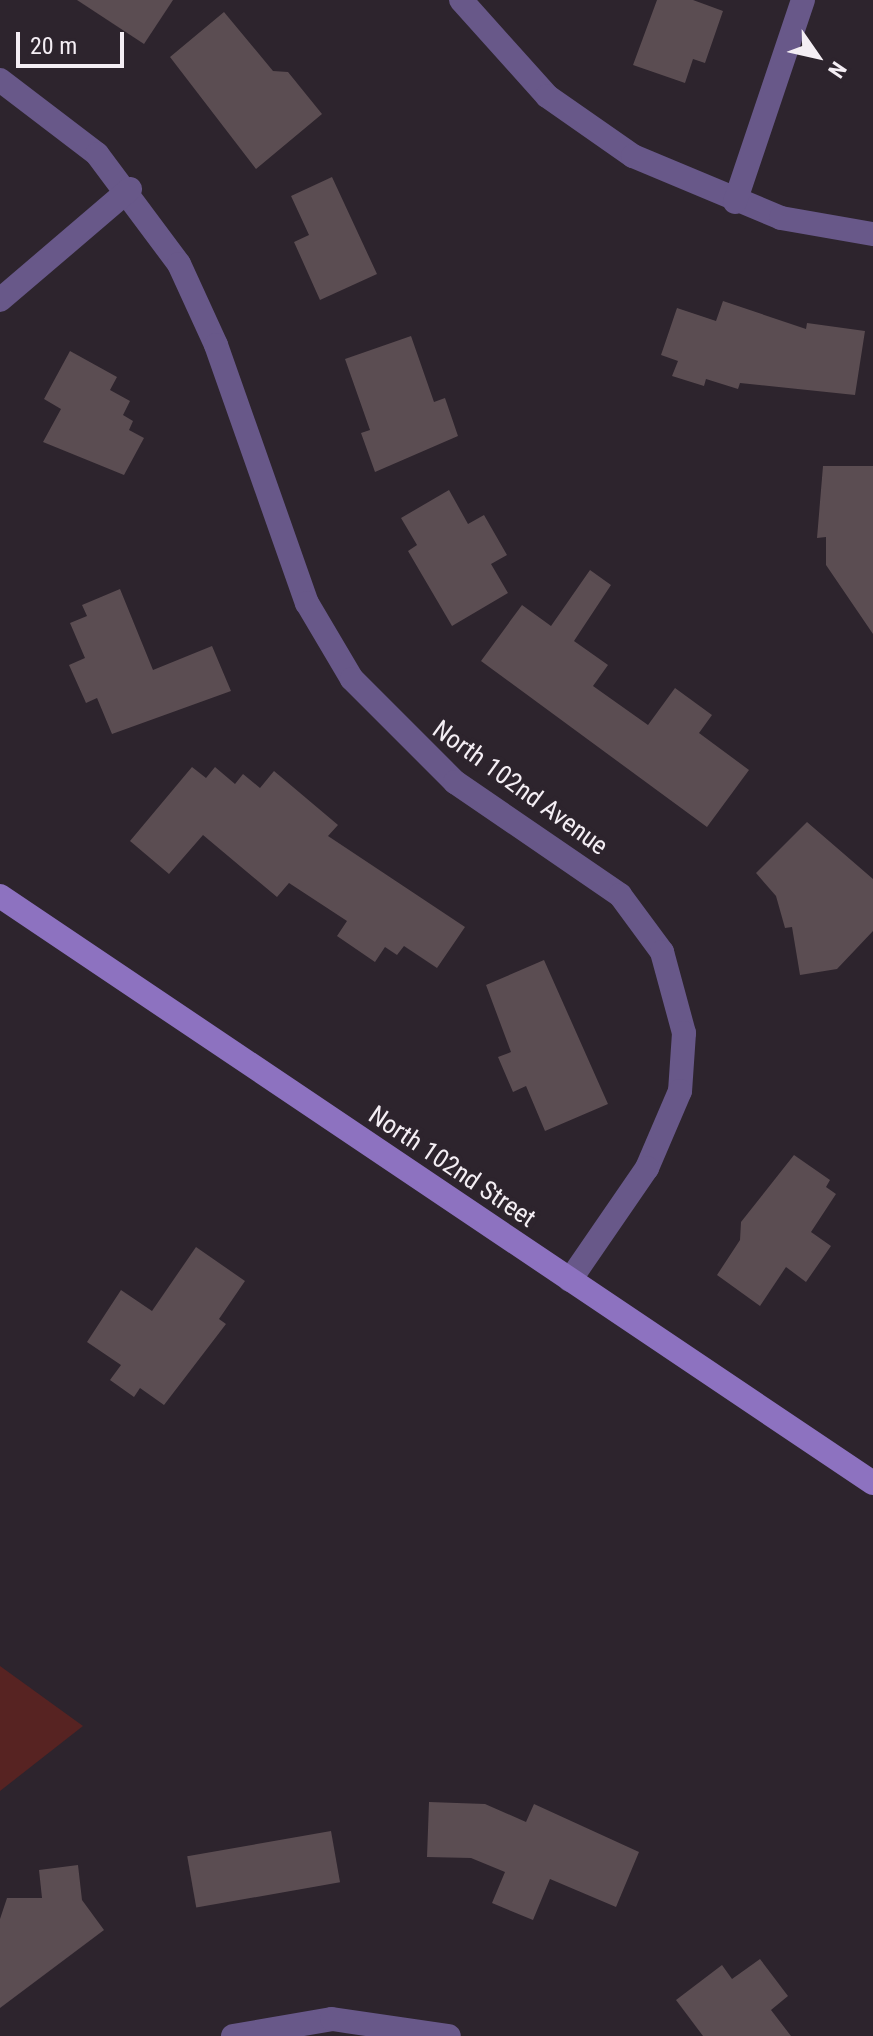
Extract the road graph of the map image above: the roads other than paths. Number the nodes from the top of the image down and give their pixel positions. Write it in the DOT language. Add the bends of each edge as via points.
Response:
graph roads {
  1 [pos="461,0"];
  2 [pos="803,0"];
  3 [pos="0,80"];
  4 [pos="130,189"];
  5 [pos="735,202"];
  6 [pos="873,234"];
  7 [pos="0,300"];
  8 [pos="0,896"];
  9 [pos="570,1280"];
  10 [pos="873,1483"];
  11 [pos="233,2036"];
  12 [pos="449,2036"];
  1 -- 5 [label="street" via="510,60 586,127"];
  2 -- 5 [label="street"];
  3 -- 4 [label="street, North 102nd Avenue" via="75,134"];
  4 -- 7 [label="street"];
  4 -- 9 [label="street, North 102nd Avenue" via="194,294 307,603 352,679 445,774 620,895 670,971 684,1063 671,1122"];
  5 -- 6 [label="street"];
  8 -- 9 [label="main road, North 102nd Street"];
  9 -- 10 [label="main road, North 102nd Street"];
  11 -- 12 [label="street" via="332,2019"];
}
